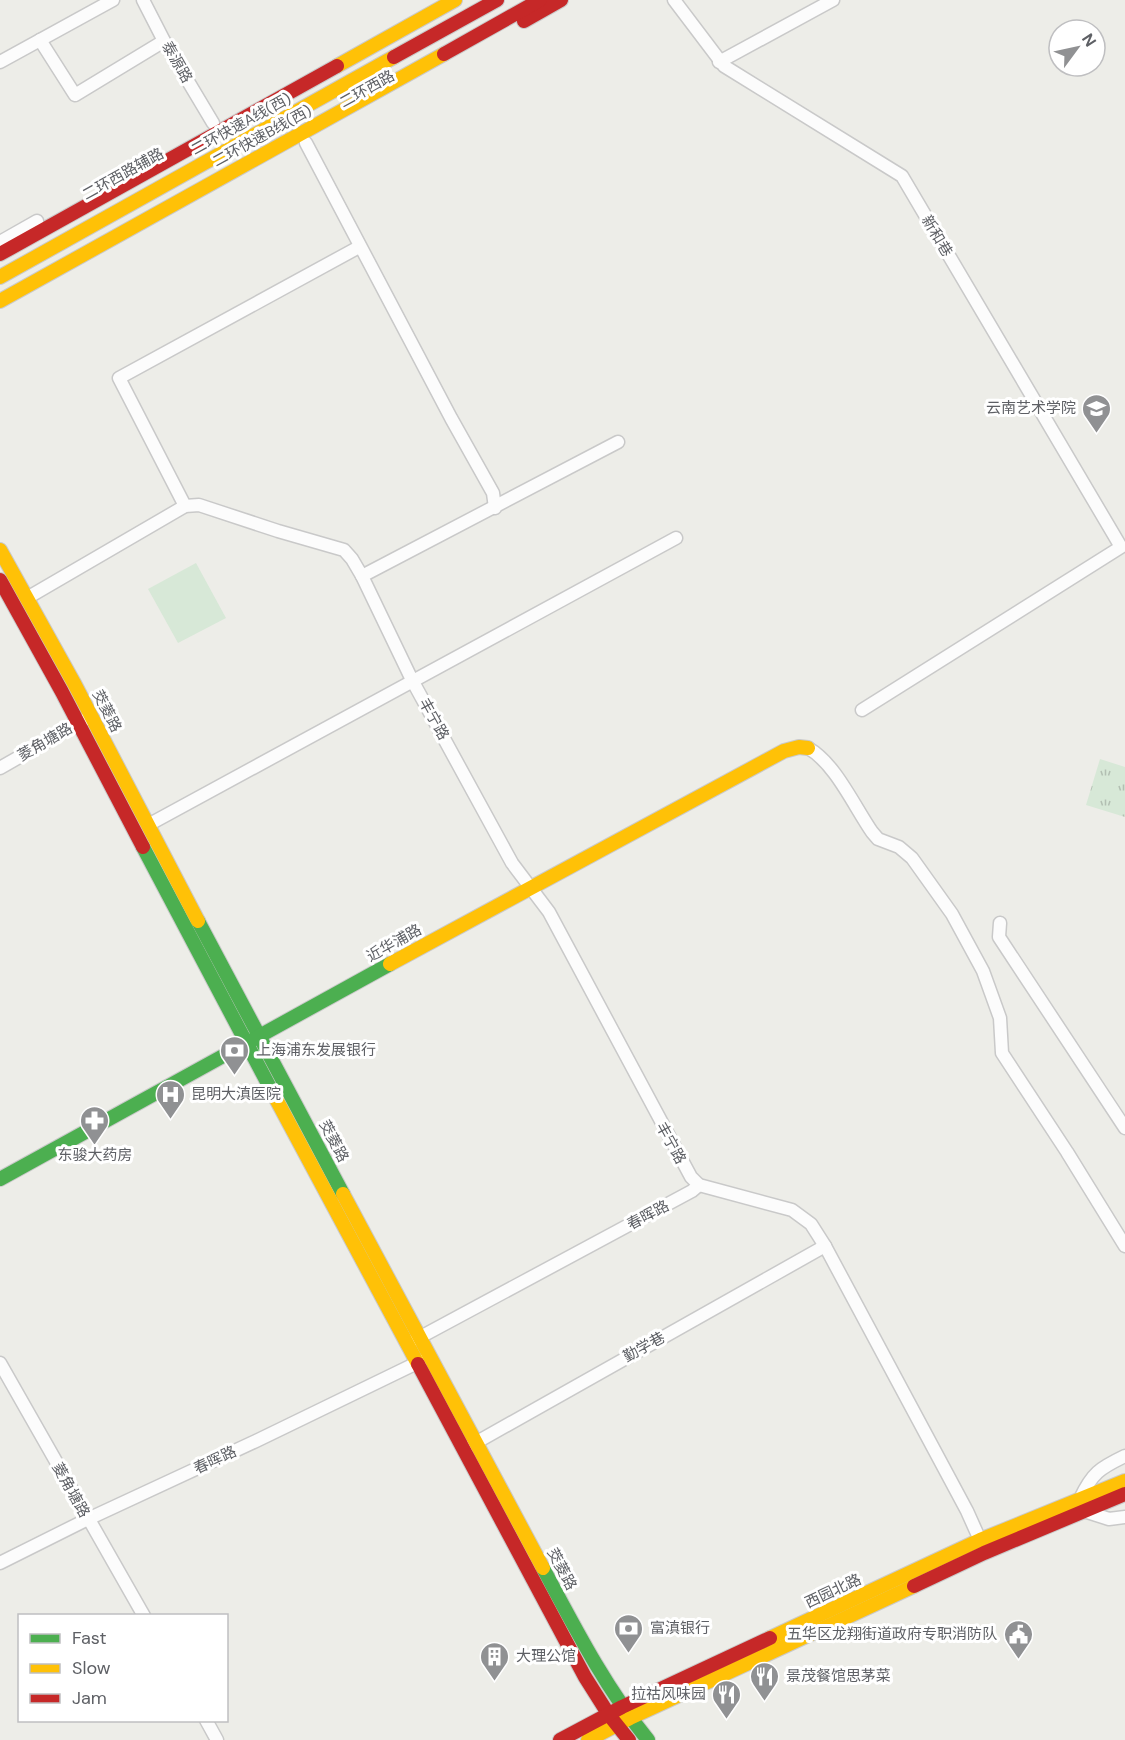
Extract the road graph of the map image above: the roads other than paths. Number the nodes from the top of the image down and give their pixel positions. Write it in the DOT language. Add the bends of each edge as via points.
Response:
graph roads {
  1 [pos="113,0"];
  2 [pos="143,0"];
  3 [pos="434,0"];
  4 [pos="455,0"];
  5 [pos="476,0"];
  6 [pos="497,0"];
  7 [pos="540,0"];
  8 [pos="561,0"];
  9 [pos="674,0"];
  10 [pos="833,0"];
  11 [pos="40,40"];
  12 [pos="164,41"];
  13 [pos="0,62"];
  14 [pos="719,62"];
  15 [pos="213,123"];
  16 [pos="306,143"];
  17 [pos="0,242"];
  18 [pos="359,247"];
  19 [pos="0,254"];
  20 [pos="0,266"];
  21 [pos="0,277"];
  22 [pos="0,301"];
  23 [pos="0,313"];
  24 [pos="618,442"];
  25 [pos="185,506"];
  26 [pos="495,508"];
  27 [pos="676,538"];
  28 [pos="0,550"];
  29 [pos="362,576"];
  30 [pos="0,580"];
  31 [pos="27,598"];
  32 [pos="412,680"];
  33 [pos="862,710"];
  34 [pos="91,717"];
  35 [pos="78,724"];
  36 [pos="808,748"];
  37 [pos="0,768"];
  38 [pos="148,825"];
  39 [pos="530,887"];
  40 [pos="1000,922"];
  41 [pos="259,1035"];
  42 [pos="246,1042"];
  43 [pos="1125,1128"];
  44 [pos="0,1179"];
  45 [pos="699,1185"];
  46 [pos="825,1246"];
  47 [pos="1125,1246"];
  48 [pos="420,1338"];
  49 [pos="406,1345"];
  50 [pos="430,1357"];
  51 [pos="0,1363"];
  52 [pos="417,1363"];
  53 [pos="476,1442"];
  54 [pos="463,1449"];
  55 [pos="1125,1456"];
  56 [pos="1121,1489"];
  57 [pos="1082,1505"];
  58 [pos="1125,1517"];
  59 [pos="88,1519"];
  60 [pos="980,1540"];
  61 [pos="0,1563"];
  62 [pos="143,1614"];
  63 [pos="626,1713"];
  64 [pos="612,1720"];
  65 [pos="207,1722"];
  66 [pos="217,1740"];
  67 [pos="560,1740"];
  68 [pos="588,1740"];
  69 [pos="629,1740"];
  70 [pos="648,1740"];
  1 -- 11 [label="street"];
  2 -- 12 [label="street, 泰源路"];
  3 -- 15 [label="street, 二环西路辅路"];
  4 -- 19 [label="main road"];
  5 -- 20 [label="main road, 二环西路"];
  6 -- 21 [label="main road, 二环快速A线(西)"];
  7 -- 22 [label="main road, 二环快速B线(西)"];
  8 -- 16 [label="main road, 二环西路"];
  9 -- 14 [label="street, 新和巷"];
  10 -- 14 [label="street"];
  11 -- 12 [label="street" via="75,95"];
  11 -- 13 [label="street"];
  12 -- 15 [label="street, 泰源路"];
  14 -- 33 [label="street, 新和巷" via="902,177 1121,547"];
  15 -- 17 [label="street, 二环西路辅路"];
  16 -- 18 [label="street"];
  16 -- 23 [label="main road, 二环西路"];
  18 -- 25 [label="street" via="119,378"];
  18 -- 26 [label="street" via="493,494"];
  24 -- 26 [label="street"];
  25 -- 29 [label="street, 丰宁路" via="200,505 344,550"];
  25 -- 31 [label="street"];
  26 -- 29 [label="street"];
  27 -- 32 [label="street"];
  28 -- 31 [label="main road, 茭菱路"];
  29 -- 32 [label="street, 丰宁路"];
  30 -- 35 [label="main road, 茭菱路"];
  31 -- 34 [label="main road, 茭菱路"];
  32 -- 38 [label="street, 丰宁路"];
  32 -- 39 [label="street, 丰宁路" via="512,863"];
  34 -- 35 [label="street, 菱角塘路"];
  34 -- 38 [label="main road, 茭菱路"];
  35 -- 37 [label="street, 菱角塘路"];
  35 -- 42 [label="main road, 茭菱路"];
  36 -- 39 [label="main road, 近华浦路" via="784,751"];
  36 -- 47 [label="street" via="829,766 878,839 912,858 952,914 983,971 999,1018 1002,1053"];
  38 -- 41 [label="main road, 茭菱路"];
  39 -- 41 [label="main road, 近华浦路"];
  39 -- 45 [label="street, 丰宁路" via="549,912 666,1134"];
  40 -- 43 [label="street" via="999,937"];
  41 -- 42 [label="main road, 近华浦路"];
  41 -- 48 [label="main road, 茭菱路"];
  42 -- 44 [label="main road, 近华浦路"];
  42 -- 49 [label="main road, 茭菱路"];
  45 -- 46 [label="street" via="792,1210 812,1224"];
  45 -- 48 [label="street, 春晖路"];
  46 -- 53 [label="street, 勤学巷"];
  46 -- 60 [label="street"];
  48 -- 49 [label="street, 春晖路"];
  48 -- 50 [label="main road, 茭菱路"];
  49 -- 52 [label="main road, 茭菱路"];
  50 -- 52 [label="street, 春晖路"];
  50 -- 53 [label="main road, 茭菱路"];
  51 -- 59 [label="street, 菱角塘路"];
  52 -- 54 [label="main road, 茭菱路"];
  52 -- 59 [label="street, 春晖路"];
  53 -- 54 [label="street, 勤学巷"];
  53 -- 63 [label="main road, 茭菱路" via="597,1669"];
  54 -- 64 [label="main road, 茭菱路"];
  55 -- 57 [label="street" via="1104,1466 1088,1481"];
  56 -- 57 [label="main road, 西园北路"];
  57 -- 58 [label="street" via="1109,1519"];
  57 -- 60 [label="main road, 西园北路"];
  57 -- 63 [label="main road, 西园北路" via="984,1553"];
  59 -- 61 [label="street, 春晖路"];
  59 -- 62 [label="street, 菱角塘路"];
  60 -- 63 [label="main road, 西园北路"];
  63 -- 64 [label="main road, 西园北路"];
  63 -- 70 [label="main road, 茭菱路"];
  64 -- 67 [label="main road, 西园北路"];
  64 -- 68 [label="main road, 西园北路"];
  64 -- 69 [label="main road, 茭菱路"];
  65 -- 66 [label="street"];
}
